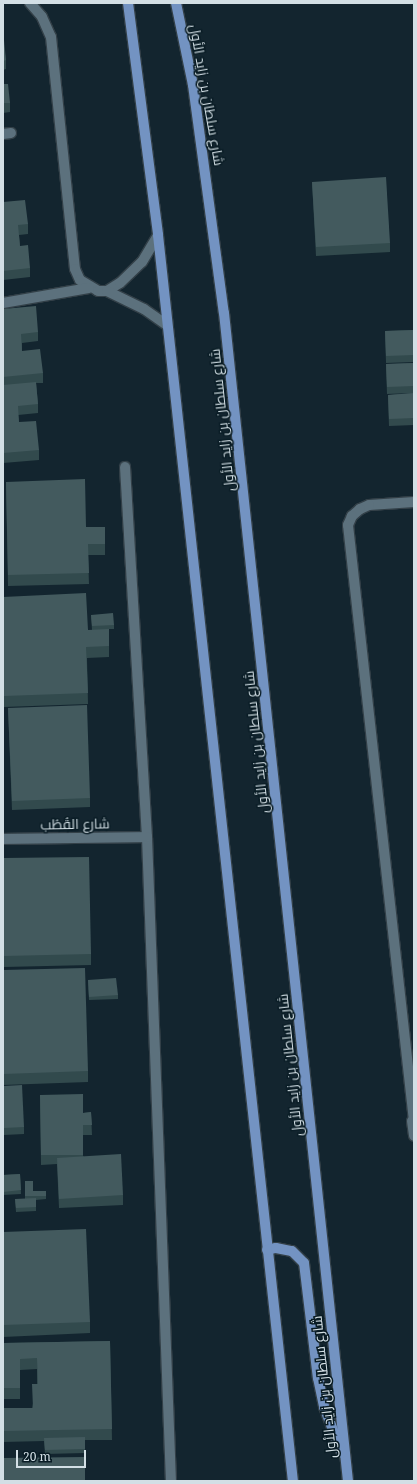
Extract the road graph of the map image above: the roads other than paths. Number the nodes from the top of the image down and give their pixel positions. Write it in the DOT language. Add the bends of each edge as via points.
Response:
graph roads {
  1 [pos="30,3"];
  2 [pos="128,3"];
  3 [pos="176,3"];
  4 [pos="158,235"];
  5 [pos="89,288"];
  6 [pos="106,291"];
  7 [pos="3,303"];
  8 [pos="167,325"];
  9 [pos="125,467"];
  10 [pos="414,502"];
  11 [pos="147,837"];
  12 [pos="3,839"];
  13 [pos="413,1121"];
  14 [pos="414,1136"];
  15 [pos="267,1250"];
  16 [pos="346,1462"];
  17 [pos="171,1481"];
  18 [pos="293,1481"];
  19 [pos="348,1481"];
  1 -- 5 [label="street" via="42,17 51,37 75,269 80,280"];
  2 -- 4 [label="main road"];
  3 -- 16 [label="main road, شارع سلطان بن زايد الأول" via="193,85 218,258"];
  4 -- 6 [label="street" via="137,268"];
  4 -- 8 [label="main road"];
  5 -- 6 [label="street"];
  5 -- 7 [label="street"];
  6 -- 8 [label="street" via="144,309"];
  8 -- 15 [label="main road"];
  9 -- 11 [label="street"];
  10 -- 13 [label="street" via="369,505 352,516 348,525"];
  11 -- 12 [label="street, شارع القُطُب"];
  11 -- 17 [label="street"];
  13 -- 14 [label="street"];
  15 -- 16 [label="main road" via="276,1248 292,1251 304,1263 324,1407"];
  15 -- 18 [label="main road"];
  16 -- 19 [label="main road, شارع سلطان بن زايد الأول"];
}
